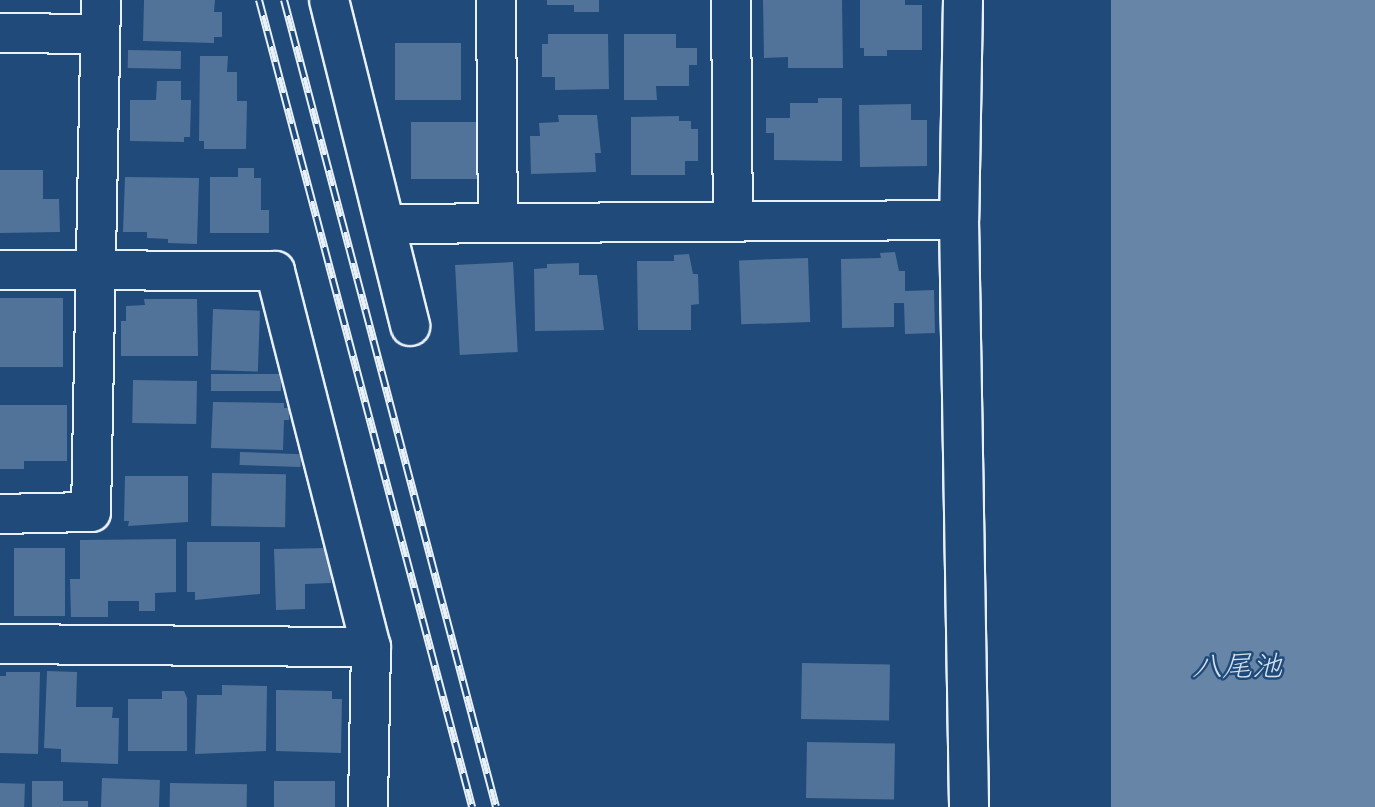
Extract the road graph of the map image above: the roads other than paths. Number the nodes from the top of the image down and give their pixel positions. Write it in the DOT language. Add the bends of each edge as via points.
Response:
graph roads {
  1 [pos="328,0"];
  2 [pos="496,0"];
  3 [pos="731,0"];
  4 [pos="963,0"];
  5 [pos="101,17"];
  6 [pos="0,33"];
  7 [pos="959,220"];
  8 [pos="733,221"];
  9 [pos="498,223"];
  10 [pos="386,224"];
  11 [pos="0,270"];
  12 [pos="98,270"];
  13 [pos="410,326"];
  14 [pos="0,513"];
  15 [pos="0,644"];
  16 [pos="371,647"];
  17 [pos="368,807"];
  18 [pos="970,807"];
  1 -- 10 [label="street"];
  2 -- 9 [label="street"];
  3 -- 8 [label="street"];
  4 -- 7 [label="street"];
  5 -- 6 [label="street"];
  5 -- 12 [label="street"];
  7 -- 8 [label="street"];
  7 -- 18 [label="street"];
  8 -- 9 [label="street"];
  9 -- 10 [label="street"];
  10 -- 13 [label="street"];
  11 -- 12 [label="street"];
  12 -- 14 [label="street" via="91,512"];
  12 -- 16 [label="street" via="275,271"];
  15 -- 16 [label="street"];
  16 -- 17 [label="street"];
}
